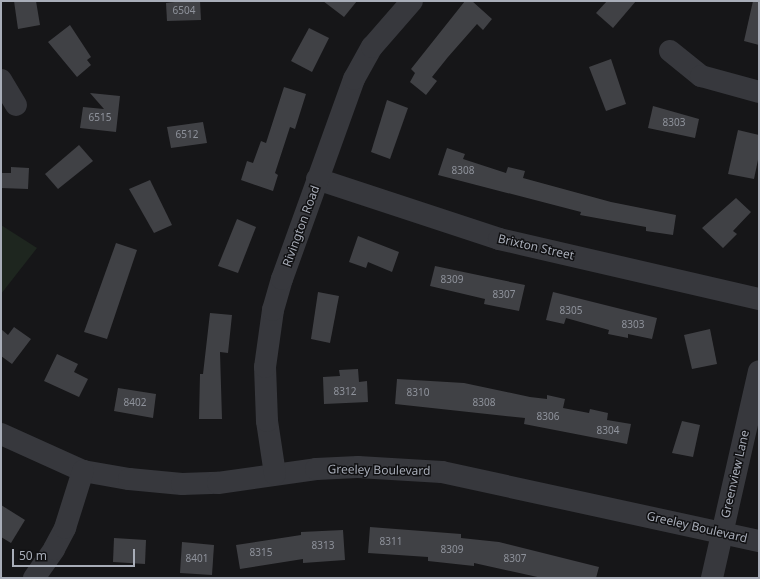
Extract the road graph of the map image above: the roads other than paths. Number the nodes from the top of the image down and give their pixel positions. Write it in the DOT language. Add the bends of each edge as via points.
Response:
graph roads {
  1 [pos="412,1"];
  2 [pos="670,52"];
  3 [pos="1,80"];
  4 [pos="759,92"];
  5 [pos="16,105"];
  6 [pos="317,179"];
  7 [pos="759,299"];
  8 [pos="759,371"];
  9 [pos="1,434"];
  10 [pos="83,471"];
  11 [pos="275,474"];
  12 [pos="722,532"];
  13 [pos="759,541"];
  14 [pos="34,578"];
  15 [pos="712,578"];
  1 -- 6 [label="street, Rivington Road" via="361,64"];
  2 -- 4 [label="street" via="701,76"];
  3 -- 5 [label="street"];
  6 -- 7 [label="street, Brixton Street" via="499,239"];
  6 -- 11 [label="street, Rivington Road" via="282,279 268,338 265,393"];
  8 -- 12 [label="street, Greenview Lane"];
  9 -- 10 [label="street, Greeley Boulevard"];
  10 -- 11 [label="street, Greeley Boulevard" via="182,484 218,483"];
  10 -- 14 [label="street" via="64,528 54,549"];
  11 -- 12 [label="street, Greeley Boulevard" via="358,467 442,472"];
  12 -- 13 [label="street, Greeley Boulevard"];
  12 -- 15 [label="street, Greenview Lane"];
}
